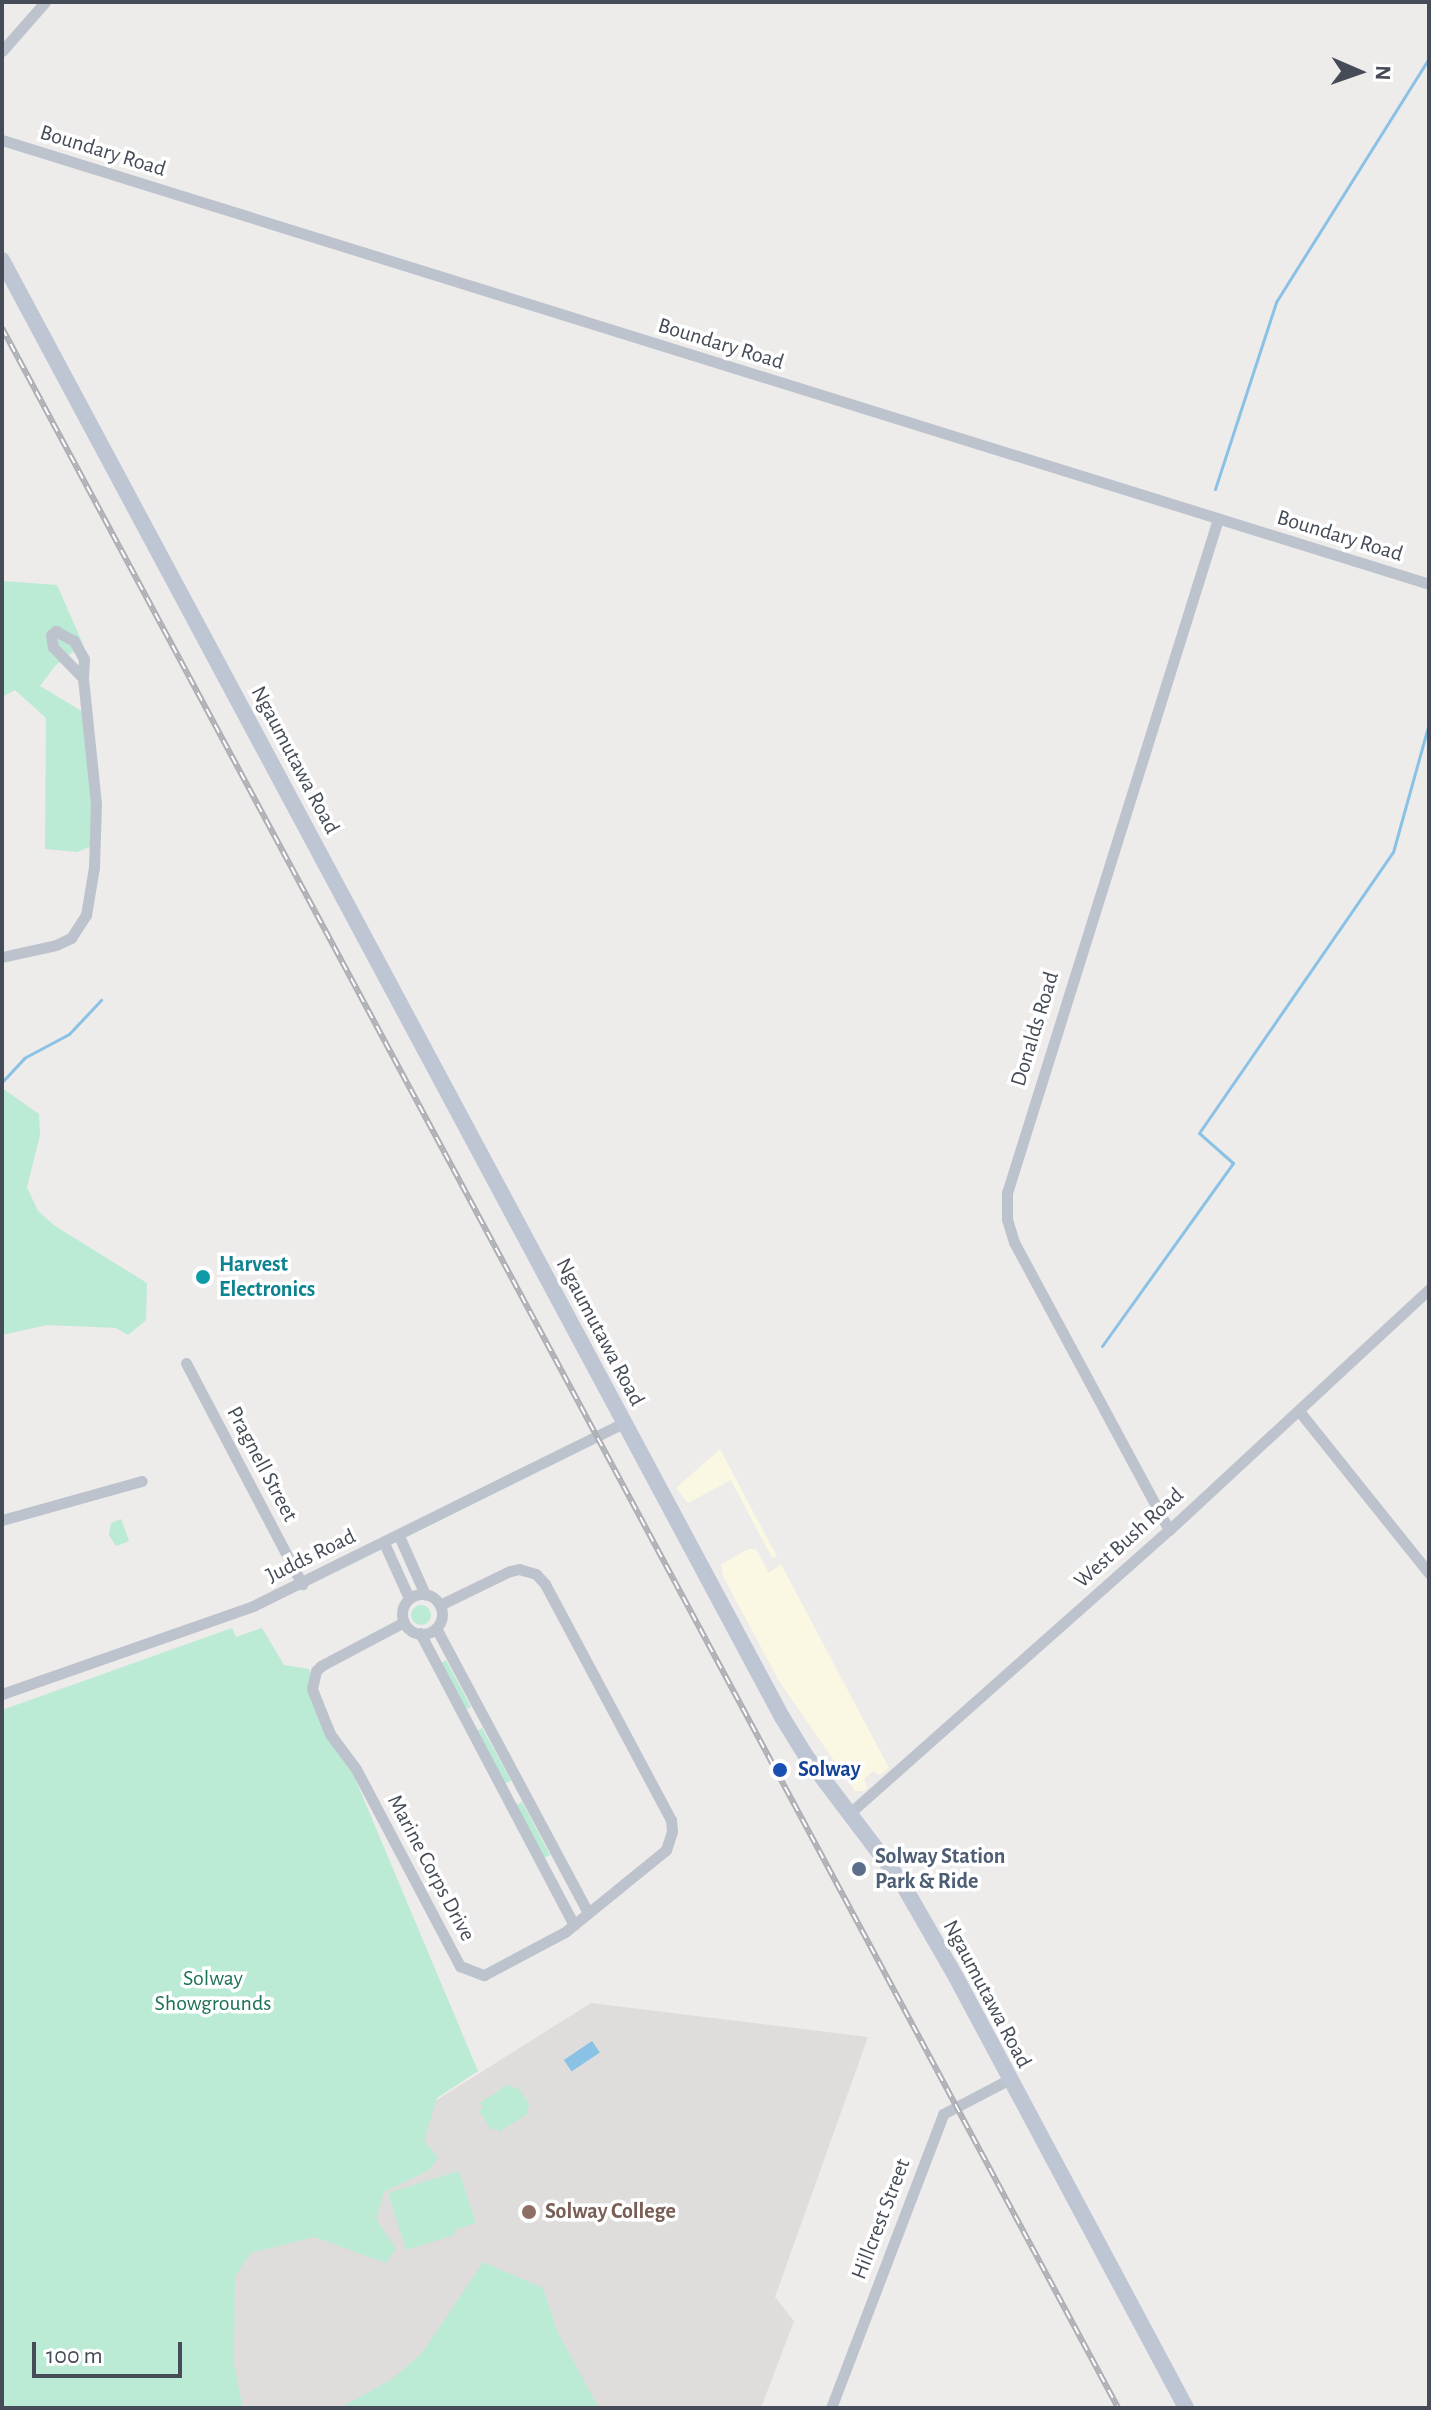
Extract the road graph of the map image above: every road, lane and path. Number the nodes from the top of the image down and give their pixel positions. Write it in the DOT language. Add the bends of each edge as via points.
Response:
graph roads {
  1 [pos="45,2"];
  2 [pos="2,51"];
  3 [pos="2,140"];
  4 [pos="2,260"];
  5 [pos="1218,519"];
  6 [pos="1429,584"];
  7 [pos="83,678"];
  8 [pos="2,957"];
  9 [pos="1429,1289"];
  10 [pos="186,1363"];
  11 [pos="1299,1411"];
  12 [pos="624,1423"];
  13 [pos="142,1481"];
  14 [pos="2,1520"];
  15 [pos="1169,1530"];
  16 [pos="399,1536"];
  17 [pos="384,1543"];
  18 [pos="1429,1573"];
  19 [pos="302,1584"];
  20 [pos="425,1594"];
  21 [pos="409,1598"];
  22 [pos="440,1605"];
  23 [pos="404,1622"];
  24 [pos="436,1628"];
  25 [pos="420,1633"];
  26 [pos="2,1694"];
  27 [pos="480,1715"];
  28 [pos="467,1723"];
  29 [pos="520,1789"];
  30 [pos="506,1797"];
  31 [pos="851,1812"];
  32 [pos="559,1863"];
  33 [pos="546,1870"];
  34 [pos="588,1913"];
  35 [pos="574,1925"];
  36 [pos="1008,2080"];
  37 [pos="831,2408"];
  38 [pos="1186,2408"];
  1 -- 2 [label="street"];
  3 -- 5 [label="street, Boundary Road"];
  4 -- 12 [label="main road, Ngaumutawa Road"];
  5 -- 6 [label="street, Boundary Road"];
  5 -- 15 [label="street, Donalds Road" via="1007,1193 1014,1242"];
  7 -- 8 [label="street" via="96,804 86,915 71,938"];
  9 -- 11 [label="street, West Bush Road"];
  10 -- 19 [label="street, Pragnell Street"];
  11 -- 15 [label="street, West Bush Road"];
  11 -- 18 [label="street"];
  12 -- 16 [label="street, Judds Road"];
  12 -- 31 [label="main road, Ngaumutawa Road" via="782,1717"];
  13 -- 14 [label="street"];
  15 -- 31 [label="street, West Bush Road"];
  16 -- 17 [label="street, Judds Road"];
  16 -- 20 [label="street"];
  17 -- 19 [label="street, Judds Road"];
  17 -- 21 [label="street"];
  19 -- 26 [label="street, Judds Road"];
  20 -- 21 [label="street"];
  20 -- 22 [label="street"];
  21 -- 23 [label="street"];
  22 -- 24 [label="street"];
  22 -- 34 [label="street, Marine Corps Drive" via="510,1571 536,1574 671,1820 666,1850"];
  23 -- 25 [label="street"];
  23 -- 35 [label="street, Marine Corps Drive" via="321,1666 312,1689 330,1734 356,1769 460,1966 484,1975"];
  24 -- 25 [label="street"];
  24 -- 27 [label="street"];
  25 -- 28 [label="street"];
  27 -- 28 [label="street"];
  27 -- 29 [label="street"];
  28 -- 30 [label="street"];
  29 -- 30 [label="street"];
  29 -- 32 [label="street"];
  30 -- 33 [label="street"];
  31 -- 36 [label="main road, Ngaumutawa Road" via="902,1883"];
  32 -- 33 [label="street"];
  32 -- 34 [label="street"];
  33 -- 35 [label="street"];
  34 -- 35 [label="street, Marine Corps Drive"];
  36 -- 37 [label="street, Hillcrest Street" via="943,2114"];
  36 -- 38 [label="main road, Ngaumutawa Road"];
}
